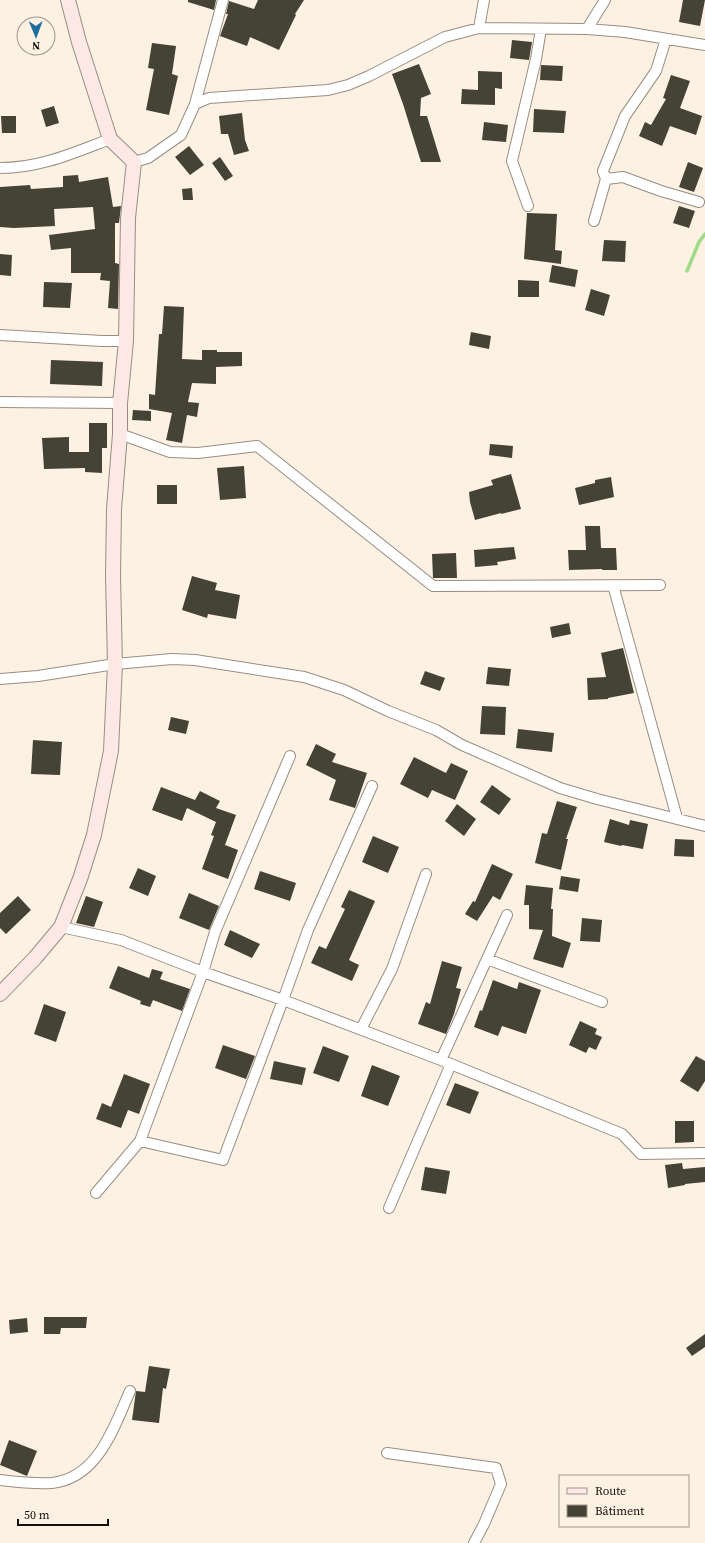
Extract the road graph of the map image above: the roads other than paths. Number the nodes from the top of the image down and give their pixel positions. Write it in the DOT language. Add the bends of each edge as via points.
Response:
graph roads {
  1 [pos="68,0"];
  2 [pos="223,0"];
  3 [pos="484,0"];
  4 [pos="605,0"];
  5 [pos="479,28"];
  6 [pos="541,29"];
  7 [pos="587,29"];
  8 [pos="666,39"];
  9 [pos="705,45"];
  10 [pos="195,104"];
  11 [pos="110,139"];
  12 [pos="134,162"];
  13 [pos="0,168"];
  14 [pos="606,179"];
  15 [pos="699,202"];
  16 [pos="528,206"];
  17 [pos="594,221"];
  18 [pos="0,335"];
  19 [pos="126,341"];
  20 [pos="0,402"];
  21 [pos="120,403"];
  22 [pos="120,434"];
  23 [pos="613,585"];
  24 [pos="660,585"];
  25 [pos="115,664"];
  26 [pos="0,679"];
  27 [pos="290,756"];
  28 [pos="372,786"];
  29 [pos="677,818"];
  30 [pos="705,826"];
  31 [pos="426,874"];
  32 [pos="507,915"];
  33 [pos="61,927"];
  34 [pos="487,959"];
  35 [pos="203,972"];
  36 [pos="0,994"];
  37 [pos="283,1000"];
  38 [pos="602,1002"];
  39 [pos="361,1030"];
  40 [pos="441,1060"];
  41 [pos="451,1064"];
  42 [pos="140,1141"];
  43 [pos="705,1153"];
  44 [pos="96,1192"];
  45 [pos="389,1208"];
  46 [pos="130,1392"];
  47 [pos="387,1453"];
  48 [pos="0,1480"];
  49 [pos="474,1543"];
  1 -- 11 [label="street"];
  2 -- 10 [label="street"];
  3 -- 5 [label="street"];
  4 -- 7 [label="street"];
  5 -- 6 [label="street"];
  5 -- 10 [label="street" via="445,37 348,85 328,90 209,98"];
  6 -- 7 [label="street"];
  6 -- 16 [label="street" via="512,161"];
  7 -- 8 [label="street"];
  8 -- 9 [label="street"];
  8 -- 14 [label="street" via="656,71 625,116 603,171"];
  10 -- 12 [label="street" via="181,136 148,158"];
  11 -- 12 [label="street"];
  11 -- 13 [label="street" via="60,159 20,168"];
  12 -- 19 [label="street" via="128,218"];
  14 -- 15 [label="street" via="623,177"];
  14 -- 17 [label="street"];
  18 -- 19 [label="street"];
  19 -- 21 [label="street"];
  20 -- 21 [label="street"];
  21 -- 22 [label="street"];
  22 -- 23 [label="street" via="170,452 198,453 257,446 433,586"];
  22 -- 25 [label="street" via="114,509"];
  23 -- 24 [label="street"];
  23 -- 29 [label="street"];
  25 -- 26 [label="street"];
  25 -- 29 [label="street" via="172,659 195,660 304,677 344,690 560,788"];
  25 -- 33 [label="street" via="111,751 94,835"];
  27 -- 35 [label="street" via="230,894"];
  28 -- 37 [label="street" via="308,930"];
  29 -- 30 [label="street"];
  31 -- 39 [label="street" via="392,968"];
  32 -- 34 [label="street"];
  33 -- 35 [label="street" via="121,940"];
  33 -- 36 [label="street" via="36,958"];
  34 -- 38 [label="street"];
  34 -- 40 [label="street"];
  35 -- 37 [label="street"];
  35 -- 42 [label="street"];
  37 -- 39 [label="street"];
  37 -- 42 [label="street" via="223,1160"];
  39 -- 40 [label="street"];
  40 -- 41 [label="street"];
  41 -- 43 [label="street" via="622,1134 641,1154"];
  41 -- 45 [label="street"];
  42 -- 44 [label="street"];
  46 -- 48 [label="street" via="108,1441 95,1460 76,1476 54,1483"];
  47 -- 49 [label="street" via="496,1468 501,1484"];
}
